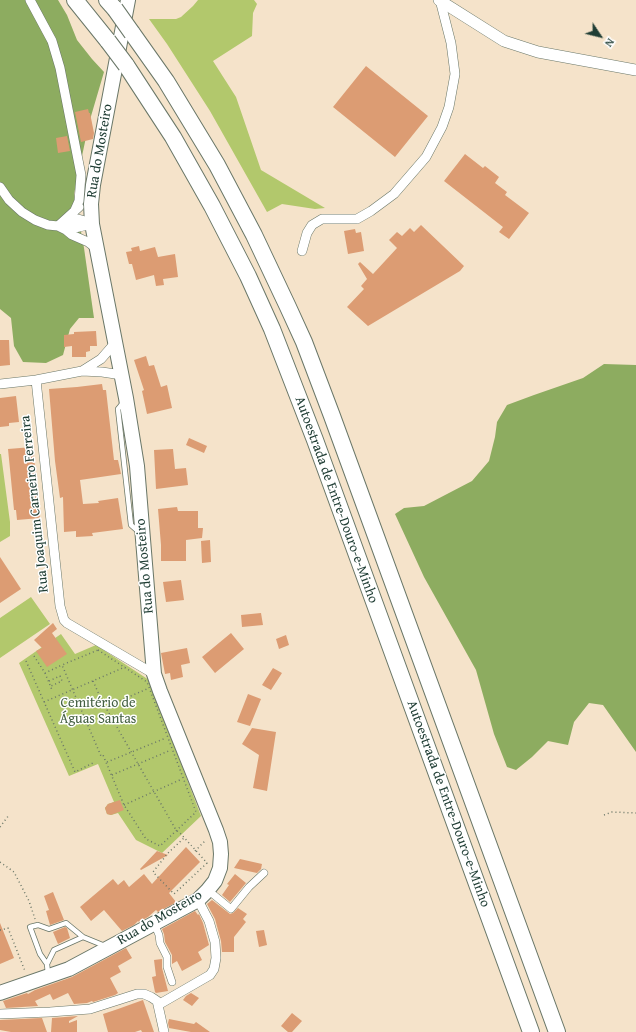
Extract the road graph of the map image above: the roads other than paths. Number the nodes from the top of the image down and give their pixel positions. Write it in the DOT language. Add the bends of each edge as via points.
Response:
graph roads {
  1 [pos="30,0"];
  2 [pos="75,0"];
  3 [pos="128,0"];
  4 [pos="440,0"];
  5 [pos="111,5"];
  6 [pos="636,70"];
  7 [pos="93,185"];
  8 [pos="0,187"];
  9 [pos="76,210"];
  10 [pos="92,224"];
  11 [pos="62,228"];
  12 [pos="96,248"];
  13 [pos="302,251"];
  14 [pos="115,343"];
  15 [pos="82,371"];
  16 [pos="122,375"];
  17 [pos="36,380"];
  18 [pos="0,384"];
  19 [pos="154,674"];
  20 [pos="264,873"];
  21 [pos="202,896"];
  22 [pos="154,923"];
  23 [pos="83,937"];
  24 [pos="108,947"];
  25 [pos="48,970"];
  26 [pos="172,982"];
  27 [pos="0,993"];
  28 [pos="158,1005"];
  29 [pos="0,1014"];
  30 [pos="164,1032"];
  31 [pos="531,1032"];
  32 [pos="556,1032"];
  1 -- 9 [label="street" via="52,41 60,68 81,175"];
  2 -- 31 [label="highway, Autoestrada de Entre-Douro-e-Minho, bridge" via="126,65 173,137 248,276 272,329"];
  3 -- 7 [label="main road, Rua do Mosteiro"];
  4 -- 6 [label="street" via="504,41 538,52"];
  4 -- 13 [label="street" via="454,74 449,107 426,157 394,194 371,211 357,219 322,219 312,225"];
  5 -- 32 [label="highway, Autoestrada de Entre-Douro-e-Minho, bridge" via="166,81 217,165 288,307 332,416"];
  7 -- 9 [label="street"];
  7 -- 10 [label="main road, Rua do Mosteiro"];
  8 -- 11 [label="street" via="22,212 35,220"];
  9 -- 11 [label="street"];
  10 -- 11 [label="street" via="78,219 70,221"];
  10 -- 12 [label="main road, Rua do Mosteiro"];
  11 -- 12 [label="street"];
  12 -- 14 [label="main road, Rua do Mosteiro"];
  14 -- 15 [label="street" via="101,359"];
  14 -- 16 [label="main road, Rua do Mosteiro"];
  15 -- 16 [label="street"];
  15 -- 17 [label="street"];
  16 -- 19 [label="main road, Rua do Mosteiro" via="137,466"];
  17 -- 18 [label="street"];
  17 -- 19 [label="street, Rua Joaquim Carneiro Ferreira" via="60,606 64,620"];
  19 -- 21 [label="main road, Rua do Mosteiro" via="220,842 220,868 215,881"];
  20 -- 21 [label="street" via="249,886 232,909 214,894"];
  21 -- 22 [label="main road, Rua do Mosteiro"];
  21 -- 28 [label="street" via="215,942 214,969 210,975"];
  22 -- 24 [label="main road, Rua do Mosteiro"];
  22 -- 26 [label="street" via="167,957"];
  23 -- 24 [label="lane"];
  23 -- 25 [label="lane" via="54,950"];
  23 -- 25 [label="lane" via="66,923 49,929 38,924 30,928"];
  24 -- 25 [label="main road, Rua do Mosteiro" via="69,969"];
  25 -- 27 [label="main road, Rua do Mosteiro"];
  28 -- 29 [label="street" via="151,996 137,994 90,1009"];
  28 -- 30 [label="street"];
}
